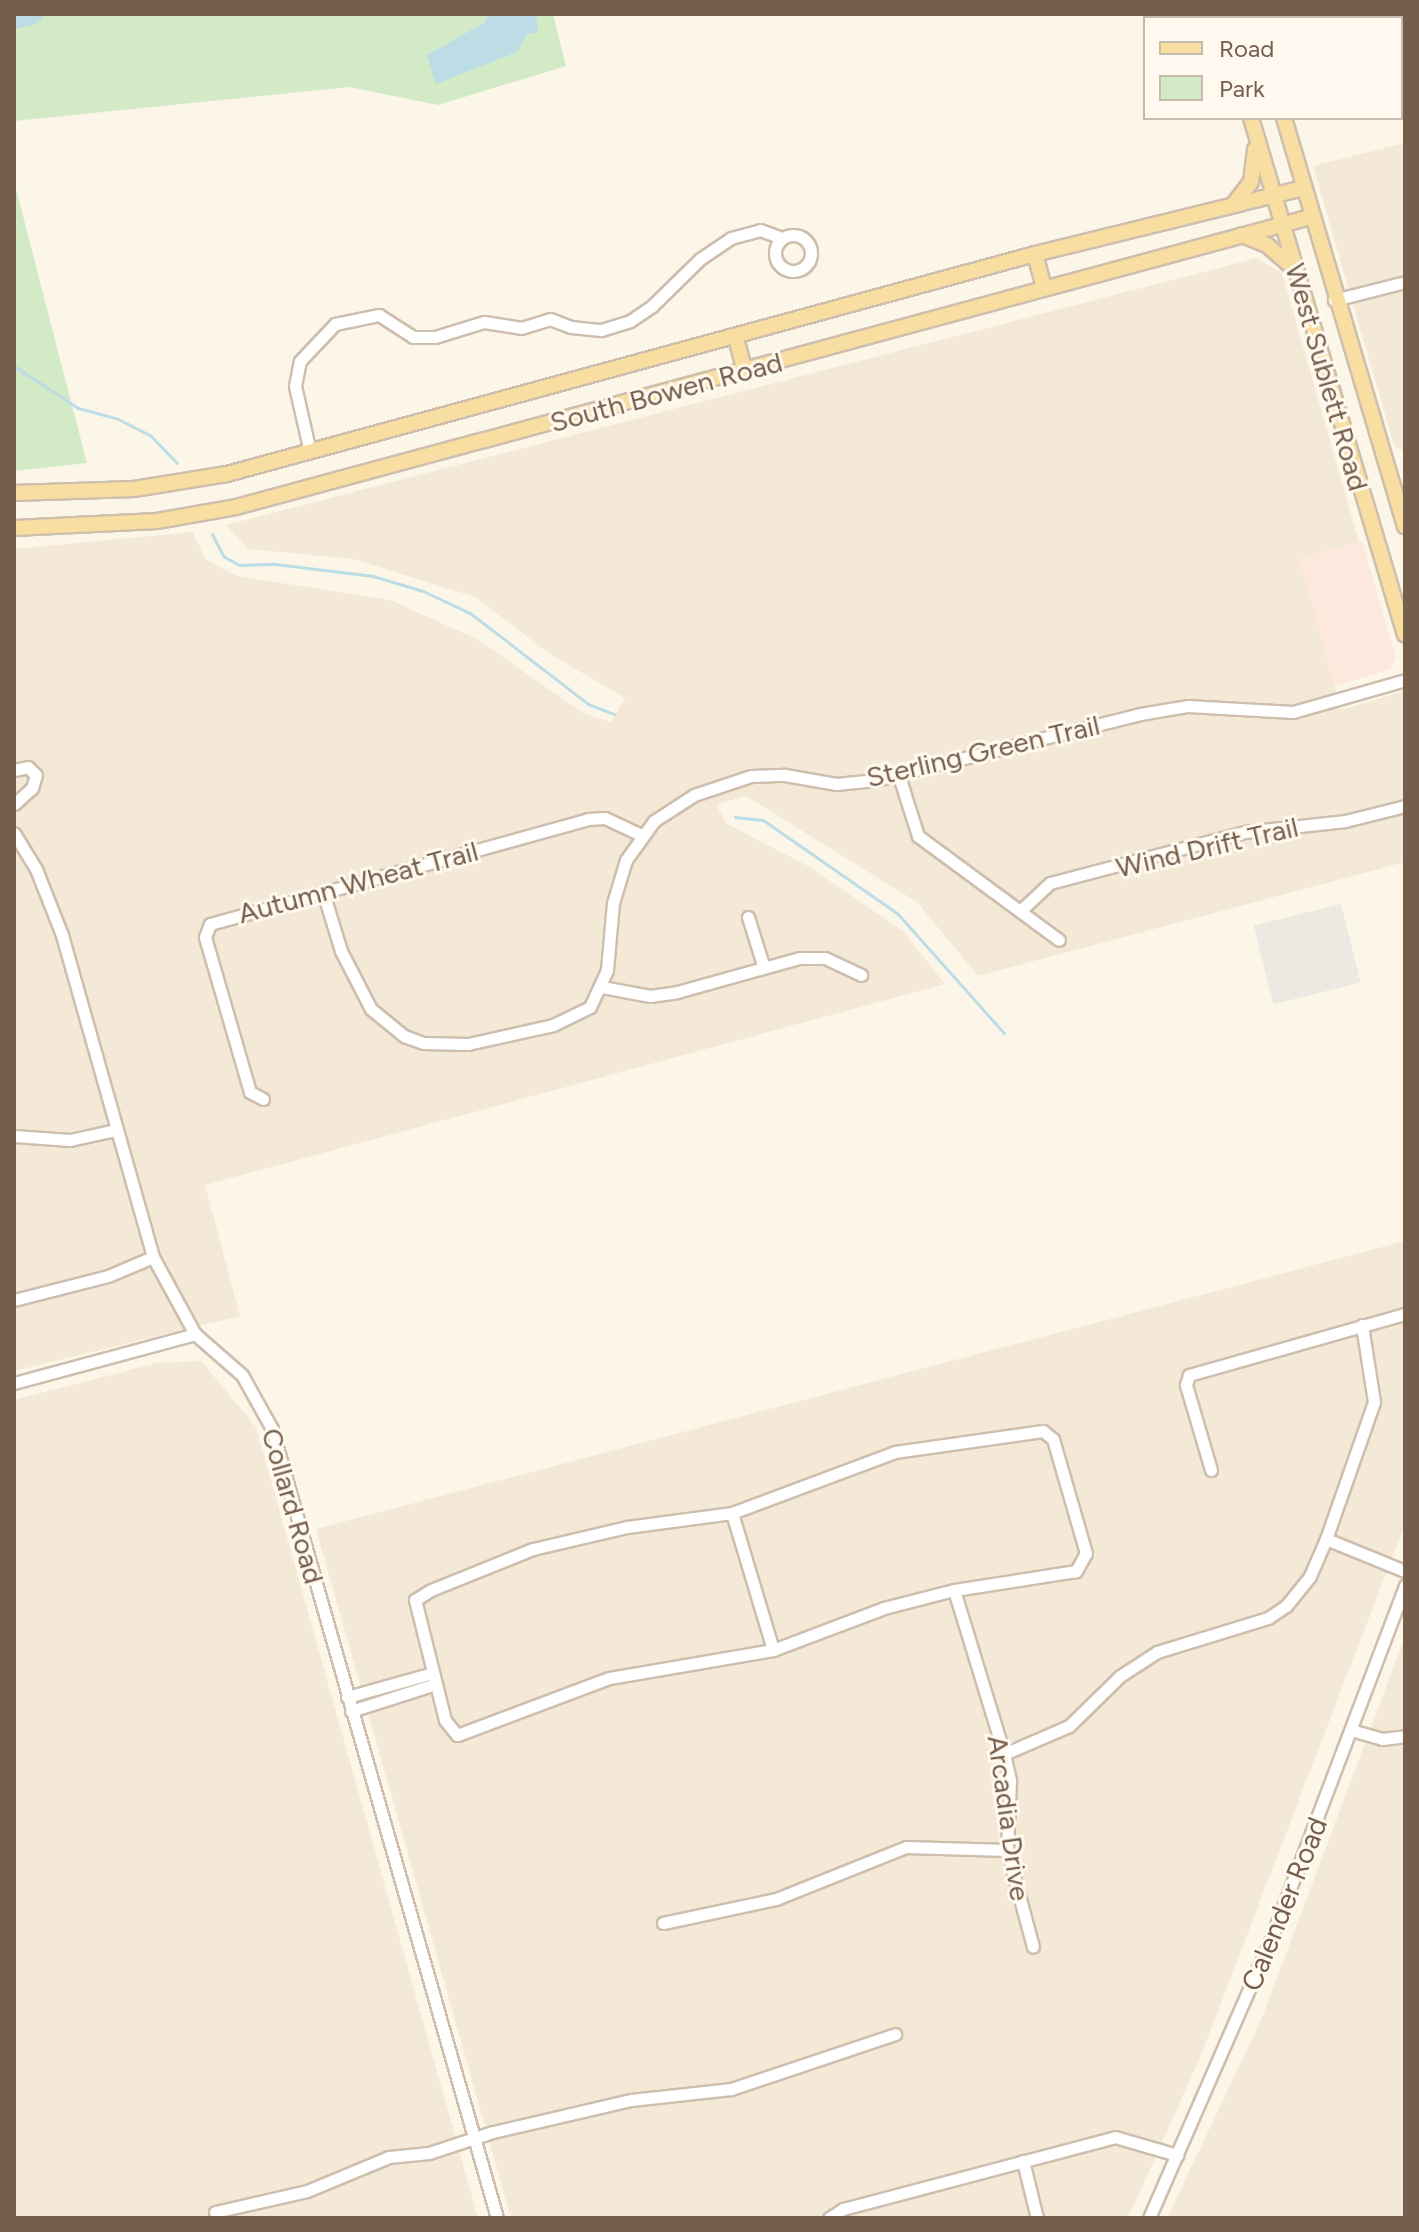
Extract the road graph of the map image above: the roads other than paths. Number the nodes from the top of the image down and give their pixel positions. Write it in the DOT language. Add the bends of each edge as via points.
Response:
graph roads {
  1 [pos="1285,120"];
  2 [pos="1253,123"];
  3 [pos="1303,188"];
  4 [pos="1274,197"];
  5 [pos="1232,207"];
  6 [pos="1311,217"];
  7 [pos="1282,225"];
  8 [pos="1241,235"];
  9 [pos="782,238"];
  10 [pos="1035,254"];
  11 [pos="1296,272"];
  12 [pos="1405,282"];
  13 [pos="1044,287"];
  14 [pos="1334,300"];
  15 [pos="736,338"];
  16 [pos="745,371"];
  17 [pos="310,452"];
  18 [pos="14,493"];
  19 [pos="1405,526"];
  20 [pos="14,528"];
  21 [pos="1405,635"];
  22 [pos="1405,680"];
  23 [pos="14,770"];
  24 [pos="899,776"];
  25 [pos="14,804"];
  26 [pos="1405,806"];
  27 [pos="14,833"];
  28 [pos="641,835"];
  29 [pos="323,892"];
  30 [pos="1020,911"];
  31 [pos="748,917"];
  32 [pos="1059,940"];
  33 [pos="764,968"];
  34 [pos="861,975"];
  35 [pos="602,987"];
  36 [pos="263,1099"];
  37 [pos="116,1130"];
  38 [pos="14,1136"];
  39 [pos="153,1257"];
  40 [pos="14,1300"];
  41 [pos="1405,1314"];
  42 [pos="1362,1325"];
  43 [pos="195,1334"];
  44 [pos="14,1383"];
  45 [pos="1211,1470"];
  46 [pos="732,1513"];
  47 [pos="1326,1539"];
  48 [pos="1405,1571"];
  49 [pos="1405,1585"];
  50 [pos="954,1590"];
  51 [pos="773,1650"];
  52 [pos="435,1678"];
  53 [pos="347,1697"];
  54 [pos="351,1711"];
  55 [pos="1351,1730"];
  56 [pos="1405,1736"];
  57 [pos="1004,1754"];
  58 [pos="1007,1850"];
  59 [pos="663,1923"];
  60 [pos="1033,1947"];
  61 [pos="895,2034"];
  62 [pos="474,2139"];
  63 [pos="1177,2155"];
  64 [pos="1023,2161"];
  65 [pos="215,2212"];
  66 [pos="497,2218"];
  67 [pos="829,2218"];
  68 [pos="1037,2218"];
  69 [pos="1149,2218"];
  1 -- 3 [label="main road, West Sublett Road"];
  2 -- 4 [label="main road, West Sublett Road"];
  2 -- 5 [label="main road" via="1251,182"];
  3 -- 4 [label="main road, South Bowen Road"];
  3 -- 6 [label="main road, West Sublett Road"];
  4 -- 5 [label="main road, South Bowen Road"];
  4 -- 7 [label="main road, West Sublett Road"];
  5 -- 10 [label="main road, South Bowen Road"];
  6 -- 7 [label="main road, South Bowen Road"];
  6 -- 14 [label="main road, West Sublett Road"];
  7 -- 8 [label="main road, South Bowen Road"];
  7 -- 11 [label="main road, West Sublett Road"];
  8 -- 11 [label="main road" via="1281,254"];
  8 -- 13 [label="main road, South Bowen Road"];
  9 -- 17 [label="street" via="760,230 731,238 700,259 652,306 630,321 601,330 550,319 521,328 484,322 435,337 413,337 379,315 335,324 300,361 295,386"];
  10 -- 13 [label="main road"];
  10 -- 15 [label="main road, South Bowen Road"];
  11 -- 21 [label="main road, West Sublett Road"];
  12 -- 14 [label="street"];
  13 -- 16 [label="main road, South Bowen Road"];
  14 -- 19 [label="main road, West Sublett Road"];
  15 -- 16 [label="main road"];
  15 -- 17 [label="main road, South Bowen Road"];
  16 -- 20 [label="main road, South Bowen Road" via="208,513 114,525"];
  17 -- 18 [label="main road, South Bowen Road" via="183,484"];
  22 -- 24 [label="street, Sterling Green Trail" via="1293,712 1188,706 1140,714"];
  23 -- 25 [label="street" via="28,767 36,775 32,788"];
  24 -- 28 [label="street, Sterling Green Trail" via="836,784 785,775 751,776 694,795"];
  24 -- 30 [label="street" via="918,836"];
  26 -- 30 [label="street, Wind Drift Trail" via="1345,821 1255,830 1050,883"];
  27 -- 37 [label="street, Collard Road" via="55,914"];
  28 -- 29 [label="street, Autumn Wheat Trail" via="605,818 588,819"];
  28 -- 35 [label="street, Sterling Green Trail" via="616,886"];
  29 -- 35 [label="street" via="361,996 389,1026 413,1040 468,1044 553,1025 590,1007"];
  29 -- 36 [label="street, Autumn Wheat Trail" via="217,921 205,937 250,1092"];
  30 -- 32 [label="street"];
  31 -- 33 [label="street"];
  33 -- 34 [label="street" via="800,958 825,958"];
  33 -- 35 [label="street" via="650,996"];
  37 -- 38 [label="street" via="70,1140"];
  37 -- 39 [label="street, Collard Road"];
  39 -- 40 [label="street" via="108,1276"];
  39 -- 43 [label="street, Collard Road"];
  41 -- 42 [label="street"];
  42 -- 45 [label="street" via="1189,1375 1186,1385"];
  42 -- 47 [label="street" via="1374,1402"];
  43 -- 44 [label="street"];
  43 -- 53 [label="street, Collard Road" via="237,1369 262,1404"];
  46 -- 50 [label="street" via="895,1452 1043,1431 1053,1439 1086,1553 1076,1571"];
  46 -- 51 [label="street"];
  46 -- 52 [label="street" via="627,1527 533,1549 431,1590 415,1600"];
  47 -- 48 [label="street"];
  47 -- 57 [label="street" via="1310,1576 1286,1606 1268,1618 1157,1652 1120,1676 1069,1726"];
  49 -- 55 [label="street, Calender Road"];
  50 -- 51 [label="street" via="884,1608"];
  50 -- 57 [label="street, Arcadia Drive"];
  51 -- 52 [label="street" via="609,1678 457,1735 445,1720"];
  52 -- 53 [label="street"];
  52 -- 54 [label="street"];
  53 -- 54 [label="street, Collard Road"];
  54 -- 62 [label="street, Collard Road"];
  55 -- 56 [label="street" via="1382,1739"];
  55 -- 63 [label="street, Calender Road" via="1267,1950"];
  57 -- 58 [label="street, Arcadia Drive" via="1010,1781"];
  58 -- 59 [label="street" via="906,1847 776,1899"];
  58 -- 60 [label="street, Arcadia Drive"];
  61 -- 62 [label="street" via="731,2089 631,2100"];
  62 -- 65 [label="street" via="429,2153 372,2161 307,2191"];
  62 -- 66 [label="street, Collard Road"];
  63 -- 64 [label="street" via="1115,2137"];
  63 -- 69 [label="street, Calender Road"];
  64 -- 67 [label="street" via="843,2209"];
  64 -- 68 [label="street"];
}
